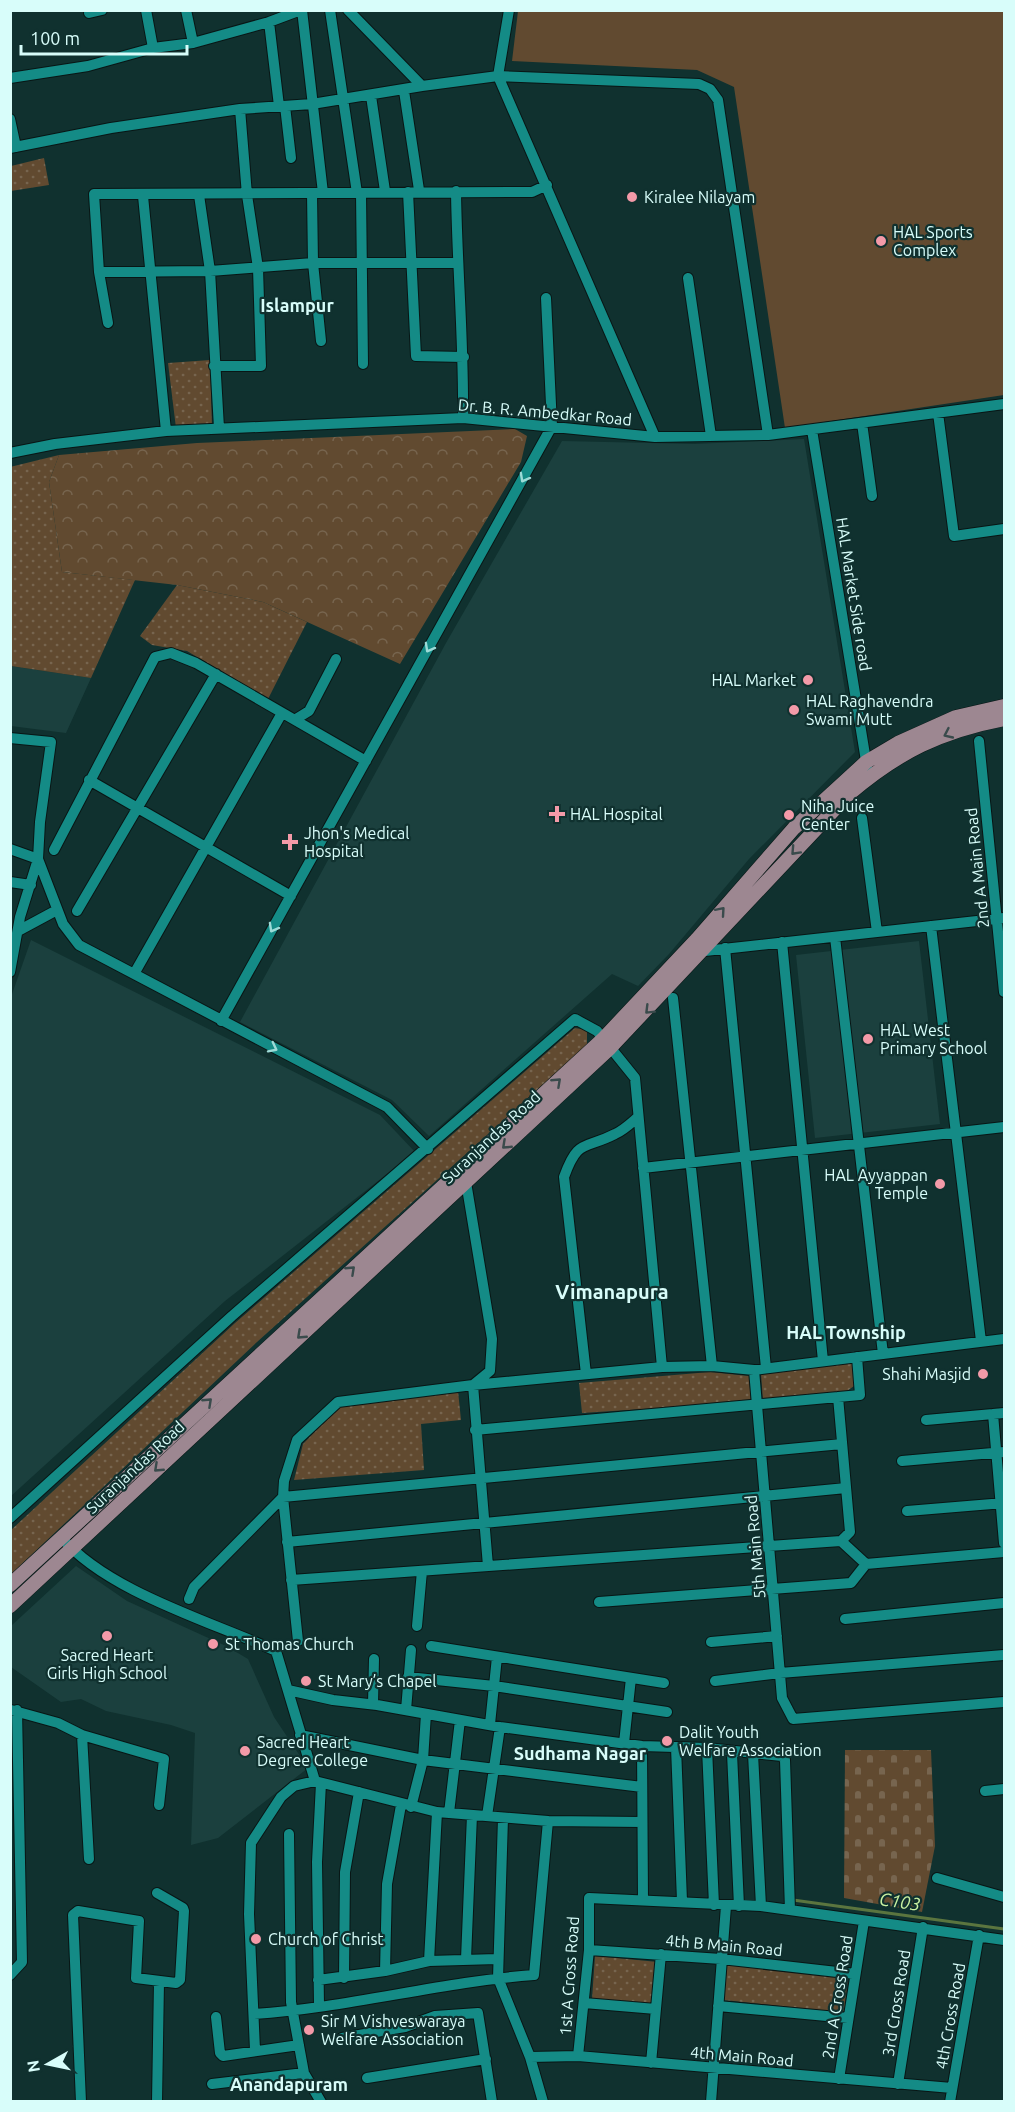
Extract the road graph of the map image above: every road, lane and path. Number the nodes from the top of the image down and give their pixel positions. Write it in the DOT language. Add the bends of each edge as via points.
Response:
graph roads {
  1 [pos="102,10"];
  2 [pos="146,10"];
  3 [pos="186,10"];
  4 [pos="301,10"];
  5 [pos="330,10"];
  6 [pos="348,10"];
  7 [pos="509,10"];
  8 [pos="89,13"];
  9 [pos="269,22"];
  10 [pos="193,43"];
  11 [pos="153,48"];
  12 [pos="498,76"];
  13 [pos="10,78"];
  14 [pos="422,87"];
  15 [pos="404,91"];
  16 [pos="371,96"];
  17 [pos="346,99"];
  18 [pos="312,104"];
  19 [pos="282,106"];
  20 [pos="240,109"];
  21 [pos="10,119"];
  22 [pos="13,147"];
  23 [pos="291,158"];
  24 [pos="547,185"];
  25 [pos="385,191"];
  26 [pos="413,191"];
  27 [pos="456,191"];
  28 [pos="318,193"];
  29 [pos="359,193"];
  30 [pos="199,195"];
  31 [pos="247,195"];
  32 [pos="143,196"];
  33 [pos="313,263"];
  34 [pos="362,263"];
  35 [pos="410,263"];
  36 [pos="457,263"];
  37 [pos="258,268"];
  38 [pos="152,271"];
  39 [pos="210,271"];
  40 [pos="99,272"];
  41 [pos="688,278"];
  42 [pos="546,298"];
  43 [pos="108,323"];
  44 [pos="321,341"];
  45 [pos="464,357"];
  46 [pos="363,364"];
  47 [pos="214,366"];
  48 [pos="1005,404"];
  49 [pos="938,412"];
  50 [pos="463,418"];
  51 [pos="862,423"];
  52 [pos="552,426"];
  53 [pos="219,429"];
  54 [pos="812,430"];
  55 [pos="166,431"];
  56 [pos="768,435"];
  57 [pos="711,436"];
  58 [pos="655,437"];
  59 [pos="10,453"];
  60 [pos="872,496"];
  61 [pos="1005,529"];
  62 [pos="336,659"];
  63 [pos="216,674"];
  64 [pos="1005,705"];
  65 [pos="282,713"];
  66 [pos="296,719"];
  67 [pos="1005,719"];
  68 [pos="10,738"];
  69 [pos="979,741"];
  70 [pos="366,761"];
  71 [pos="866,762"];
  72 [pos="870,776"];
  73 [pos="89,780"];
  74 [pos="136,807"];
  75 [pos="862,818"];
  76 [pos="206,847"];
  77 [pos="10,849"];
  78 [pos="54,850"];
  79 [pos="38,858"];
  80 [pos="10,882"];
  81 [pos="31,885"];
  82 [pos="291,896"];
  83 [pos="57,910"];
  84 [pos="77,911"];
  85 [pos="1001,919"];
  86 [pos="932,926"];
  87 [pos="18,931"];
  88 [pos="877,932"];
  89 [pos="835,937"];
  90 [pos="782,942"];
  91 [pos="13,945"];
  92 [pos="701,945"];
  93 [pos="725,948"];
  94 [pos="10,972"];
  95 [pos="134,974"];
  96 [pos="1005,992"];
  97 [pos="673,999"];
  98 [pos="221,1021"];
  99 [pos="606,1044"];
  100 [pos="639,1117"];
  101 [pos="1005,1127"];
  102 [pos="956,1133"];
  103 [pos="859,1144"];
  104 [pos="428,1149"];
  105 [pos="802,1150"];
  106 [pos="745,1157"];
  107 [pos="691,1163"];
  108 [pos="643,1168"];
  109 [pos="466,1182"];
  110 [pos="1005,1339"];
  111 [pos="981,1341"];
  112 [pos="883,1354"];
  113 [pos="856,1357"];
  114 [pos="823,1361"];
  115 [pos="712,1366"];
  116 [pos="662,1367"];
  117 [pos="766,1368"];
  118 [pos="754,1370"];
  119 [pos="586,1374"];
  120 [pos="473,1385"];
  121 [pos="838,1397"];
  122 [pos="758,1404"];
  123 [pos="999,1414"];
  124 [pos="926,1420"];
  125 [pos="475,1430"];
  126 [pos="842,1444"];
  127 [pos="762,1452"];
  128 [pos="1000,1452"];
  129 [pos="902,1461"];
  130 [pos="479,1478"];
  131 [pos="846,1488"];
  132 [pos="765,1496"];
  133 [pos="283,1497"];
  134 [pos="1003,1503"];
  135 [pos="907,1511"];
  136 [pos="10,1518"];
  137 [pos="484,1523"];
  138 [pos="61,1537"];
  139 [pos="841,1541"];
  140 [pos="287,1542"];
  141 [pos="1005,1543"];
  142 [pos="770,1546"];
  143 [pos="71,1549"];
  144 [pos="1005,1552"];
  145 [pos="866,1564"];
  146 [pos="488,1566"];
  147 [pos="422,1571"];
  148 [pos="291,1580"];
  149 [pos="10,1585"];
  150 [pos="773,1589"];
  151 [pos="189,1599"];
  152 [pos="599,1602"];
  153 [pos="1005,1603"];
  154 [pos="10,1606"];
  155 [pos="845,1619"];
  156 [pos="417,1626"];
  157 [pos="777,1636"];
  158 [pos="298,1641"];
  159 [pos="711,1642"];
  160 [pos="431,1646"];
  161 [pos="411,1650"];
  162 [pos="1005,1654"];
  163 [pos="497,1657"];
  164 [pos="375,1659"];
  165 [pos="780,1673"];
  166 [pos="408,1677"];
  167 [pos="632,1678"];
  168 [pos="715,1681"];
  169 [pos="664,1683"];
  170 [pos="494,1686"];
  171 [pos="288,1690"];
  172 [pos="1005,1702"];
  173 [pos="373,1704"];
  174 [pos="628,1708"];
  175 [pos="14,1710"];
  176 [pos="406,1710"];
  177 [pos="667,1712"];
  178 [pos="426,1714"];
  179 [pos="460,1720"];
  180 [pos="495,1726"];
  181 [pos="300,1735"];
  182 [pos="82,1736"];
  183 [pos="624,1743"];
  184 [pos="642,1746"];
  185 [pos="676,1747"];
  186 [pos="707,1748"];
  187 [pos="732,1753"];
  188 [pos="753,1754"];
  189 [pos="423,1760"];
  190 [pos="455,1764"];
  191 [pos="496,1768"];
  192 [pos="318,1782"];
  193 [pos="642,1787"];
  194 [pos="1005,1790"];
  195 [pos="985,1791"];
  196 [pos="359,1792"];
  197 [pos="159,1805"];
  198 [pos="406,1806"];
  199 [pos="437,1812"];
  200 [pos="449,1813"];
  201 [pos="472,1815"];
  202 [pos="486,1816"];
  203 [pos="503,1818"];
  204 [pos="548,1821"];
  205 [pos="642,1822"];
  206 [pos="290,1834"];
  207 [pos="89,1859"];
  208 [pos="937,1878"];
  209 [pos="157,1893"];
  210 [pos="1005,1897"];
  211 [pos="643,1899"];
  212 [pos="682,1901"];
  213 [pos="714,1905"];
  214 [pos="726,1906"];
  215 [pos="739,1906"];
  216 [pos="761,1906"];
  217 [pos="790,1910"];
  218 [pos="864,1920"];
  219 [pos="923,1927"];
  220 [pos="979,1935"];
  221 [pos="1005,1940"];
  222 [pos="589,1950"];
  223 [pos="661,1954"];
  224 [pos="466,1959"];
  225 [pos="497,1959"];
  226 [pos="721,1959"];
  227 [pos="429,1960"];
  228 [pos="385,1971"];
  229 [pos="855,1974"];
  230 [pos="10,1975"];
  231 [pos="344,1978"];
  232 [pos="498,1978"];
  233 [pos="318,1980"];
  234 [pos="159,1982"];
  235 [pos="584,2003"];
  236 [pos="319,2005"];
  237 [pos="718,2006"];
  238 [pos="656,2009"];
  239 [pos="293,2012"];
  240 [pos="254,2014"];
  241 [pos="216,2017"];
  242 [pos="848,2018"];
  243 [pos="342,2038"];
  244 [pos="299,2044"];
  245 [pos="255,2050"];
  246 [pos="578,2056"];
  247 [pos="530,2057"];
  248 [pos="486,2059"];
  249 [pos="651,2063"];
  250 [pos="713,2068"];
  251 [pos="304,2073"];
  252 [pos="367,2078"];
  253 [pos="839,2079"];
  254 [pos="212,2084"];
  255 [pos="898,2084"];
  256 [pos="952,2088"];
  257 [pos="81,2102"];
  258 [pos="157,2102"];
  259 [pos="321,2102"];
  260 [pos="492,2102"];
  261 [pos="543,2102"];
  262 [pos="711,2102"];
  263 [pos="950,2102"];
  1 -- 8 [label="street"];
  2 -- 11 [label="street"];
  3 -- 10 [label="street"];
  4 -- 9 [label="street"];
  4 -- 18 [label="street"];
  5 -- 17 [label="street"];
  6 -- 14 [label="street"];
  7 -- 12 [label="street"];
  9 -- 10 [label="street"];
  9 -- 19 [label="street"];
  10 -- 11 [label="street"];
  11 -- 13 [label="street" via="88,66"];
  12 -- 14 [label="street"];
  12 -- 24 [label="street"];
  12 -- 56 [label="street" via="699,84 710,89 718,100"];
  14 -- 15 [label="street"];
  15 -- 16 [label="street"];
  15 -- 26 [label="street"];
  16 -- 17 [label="street"];
  16 -- 25 [label="street"];
  17 -- 18 [label="street"];
  17 -- 29 [label="street"];
  18 -- 19 [label="street"];
  18 -- 28 [label="street"];
  19 -- 20 [label="street"];
  19 -- 23 [label="street"];
  20 -- 22 [label="street"];
  20 -- 31 [label="street"];
  21 -- 22 [label="street"];
  24 -- 27 [label="street" via="532,192"];
  24 -- 58 [label="street"];
  25 -- 26 [label="street"];
  25 -- 29 [label="street"];
  26 -- 27 [label="street"];
  26 -- 35 [label="street"];
  27 -- 36 [label="street"];
  28 -- 29 [label="street"];
  28 -- 31 [label="street"];
  28 -- 33 [label="street"];
  29 -- 34 [label="street"];
  30 -- 31 [label="street"];
  30 -- 32 [label="street"];
  30 -- 39 [label="street"];
  31 -- 37 [label="street"];
  32 -- 38 [label="street"];
  32 -- 40 [label="street" via="94,194"];
  33 -- 34 [label="street"];
  33 -- 37 [label="street"];
  33 -- 44 [label="street"];
  34 -- 35 [label="street"];
  34 -- 46 [label="street"];
  35 -- 36 [label="street"];
  35 -- 45 [label="street" via="417,356"];
  36 -- 45 [label="street"];
  37 -- 39 [label="street"];
  37 -- 47 [label="street" via="261,366"];
  38 -- 39 [label="street"];
  38 -- 40 [label="street"];
  38 -- 55 [label="street"];
  39 -- 47 [label="street"];
  40 -- 43 [label="street"];
  41 -- 57 [label="street"];
  42 -- 52 [label="street"];
  45 -- 50 [label="street"];
  47 -- 53 [label="street"];
  48 -- 49 [label="street, Dr. B. R. Ambedkar Road"];
  49 -- 51 [label="street, Dr. B. R. Ambedkar Road"];
  49 -- 61 [label="street" via="954,536"];
  50 -- 52 [label="street, Dr. B. R. Ambedkar Road"];
  50 -- 53 [label="street, Dr. B. R. Ambedkar Road"];
  51 -- 54 [label="street, Dr. B. R. Ambedkar Road"];
  51 -- 60 [label="street"];
  52 -- 58 [label="street, Dr. B. R. Ambedkar Road"];
  52 -- 70 [label="street, one-way"];
  53 -- 55 [label="street, Dr. B. R. Ambedkar Road"];
  54 -- 56 [label="street, Dr. B. R. Ambedkar Road"];
  54 -- 71 [label="street, HAL Market Side road"];
  55 -- 59 [label="street, Dr. B. R. Ambedkar Road"];
  56 -- 57 [label="street, Dr. B. R. Ambedkar Road"];
  57 -- 58 [label="street, Dr. B. R. Ambedkar Road"];
  62 -- 66 [label="street" via="309,711"];
  63 -- 65 [label="street"];
  63 -- 73 [label="street" via="171,653 155,657"];
  63 -- 74 [label="street"];
  64 -- 71 [label="main road, Suranjandas Road" via="956,717"];
  65 -- 66 [label="street"];
  65 -- 76 [label="street"];
  66 -- 70 [label="street"];
  67 -- 72 [label="main road, Suranjandas Road, one-way" via="961,728 910,751"];
  68 -- 79 [label="street" via="51,742"];
  69 -- 85 [label="street, 2nd A Main Road"];
  70 -- 82 [label="street"];
  71 -- 72 [label="street, HAL Market Side road"];
  92 -- 71 [label="main road, Suranjandas Road, one-way" via="794,828"];
  72 -- 92 [label="main road, Suranjandas Road, one-way"];
  73 -- 74 [label="street"];
  73 -- 78 [label="street"];
  74 -- 76 [label="street"];
  74 -- 84 [label="street"];
  75 -- 88 [label="street"];
  76 -- 82 [label="street"];
  76 -- 95 [label="street"];
  77 -- 79 [label="street"];
  79 -- 81 [label="street"];
  79 -- 83 [label="street"];
  80 -- 81 [label="street"];
  81 -- 87 [label="street"];
  82 -- 98 [label="street, one-way"];
  83 -- 87 [label="street"];
  83 -- 95 [label="street" via="80,945"];
  85 -- 86 [label="street"];
  85 -- 96 [label="street, 2nd A Main Road"];
  86 -- 88 [label="street"];
  86 -- 102 [label="street"];
  87 -- 91 [label="street"];
  88 -- 89 [label="street"];
  89 -- 90 [label="street"];
  89 -- 103 [label="street"];
  90 -- 93 [label="street"];
  90 -- 105 [label="street"];
  91 -- 94 [label="street"];
  92 -- 93 [label="street"];
  92 -- 99 [label="main road, Suranjandas Road"];
  93 -- 106 [label="street"];
  95 -- 98 [label="street"];
  97 -- 107 [label="street"];
  98 -- 104 [label="street, one-way" via="387,1107"];
  99 -- 100 [label="street" via="635,1078"];
  99 -- 104 [label="street" via="597,1031 575,1019"];
  99 -- 109 [label="main road, Suranjandas Road, one-way"];
  138 -- 99 [label="main road, Suranjandas Road, one-way"];
  100 -- 108 [label="street"];
  100 -- 119 [label="street" via="617,1133 590,1142 574,1153 564,1177"];
  101 -- 102 [label="street"];
  102 -- 103 [label="street"];
  102 -- 111 [label="street"];
  103 -- 105 [label="street"];
  103 -- 112 [label="street"];
  104 -- 136 [label="street" via="232,1316"];
  105 -- 106 [label="street"];
  105 -- 114 [label="street"];
  106 -- 107 [label="street"];
  106 -- 117 [label="street"];
  107 -- 108 [label="street"];
  107 -- 115 [label="street"];
  108 -- 116 [label="street"];
  109 -- 120 [label="street" via="493,1359 490,1371"];
  109 -- 143 [label="main road, Suranjandas Road, one-way"];
  110 -- 111 [label="street"];
  111 -- 112 [label="street"];
  112 -- 113 [label="street"];
  113 -- 114 [label="street"];
  113 -- 121 [label="street" via="860,1395"];
  114 -- 117 [label="street"];
  115 -- 116 [label="street"];
  115 -- 118 [label="street"];
  116 -- 119 [label="street"];
  117 -- 118 [label="street"];
  118 -- 122 [label="street, 5th Main Road"];
  119 -- 120 [label="street"];
  120 -- 125 [label="street"];
  120 -- 133 [label="street" via="338,1402 297,1440"];
  121 -- 122 [label="street"];
  121 -- 126 [label="street"];
  122 -- 125 [label="street"];
  122 -- 127 [label="street, 5th Main Road"];
  123 -- 124 [label="street"];
  123 -- 128 [label="street"];
  125 -- 130 [label="street"];
  126 -- 127 [label="street"];
  126 -- 131 [label="street"];
  127 -- 130 [label="street"];
  127 -- 132 [label="street, 5th Main Road"];
  128 -- 129 [label="street"];
  128 -- 134 [label="street"];
  130 -- 133 [label="street"];
  130 -- 137 [label="street"];
  131 -- 132 [label="street"];
  131 -- 139 [label="street" via="850,1532"];
  132 -- 137 [label="street"];
  132 -- 142 [label="street, 5th Main Road"];
  133 -- 140 [label="street"];
  133 -- 151 [label="street" via="194,1587"];
  134 -- 135 [label="street"];
  134 -- 141 [label="street"];
  137 -- 140 [label="street"];
  137 -- 146 [label="street"];
  138 -- 143 [label="street"];
  138 -- 149 [label="main road, Suranjandas Road"];
  139 -- 142 [label="street"];
  139 -- 145 [label="street"];
  140 -- 148 [label="street"];
  142 -- 146 [label="street"];
  142 -- 150 [label="street, 5th Main Road"];
  143 -- 154 [label="main road, Suranjandas Road"];
  143 -- 171 [label="street" via="130,1588 276,1651"];
  144 -- 145 [label="street"];
  145 -- 150 [label="street" via="851,1583"];
  146 -- 147 [label="street"];
  147 -- 148 [label="street"];
  147 -- 156 [label="street"];
  148 -- 158 [label="street"];
  150 -- 152 [label="street"];
  150 -- 157 [label="street, 5th Main Road"];
  153 -- 155 [label="street"];
  157 -- 159 [label="street"];
  157 -- 165 [label="street, 5th Main Road"];
  160 -- 163 [label="street"];
  161 -- 166 [label="street"];
  162 -- 165 [label="street"];
  163 -- 167 [label="street"];
  163 -- 170 [label="street"];
  164 -- 173 [label="street"];
  165 -- 168 [label="street"];
  165 -- 172 [label="street, 5th Main Road" via="782,1698 793,1719"];
  166 -- 170 [label="street"];
  166 -- 176 [label="street"];
  167 -- 169 [label="street"];
  167 -- 174 [label="street"];
  170 -- 174 [label="street"];
  170 -- 180 [label="street"];
  171 -- 173 [label="street"];
  171 -- 181 [label="street"];
  173 -- 176 [label="street"];
  174 -- 177 [label="street"];
  174 -- 183 [label="street"];
  175 -- 182 [label="street" via="58,1723"];
  175 -- 230 [label="street" via="22,1962"];
  176 -- 178 [label="street"];
  178 -- 179 [label="street"];
  178 -- 189 [label="street"];
  179 -- 180 [label="street"];
  179 -- 190 [label="street"];
  180 -- 183 [label="street"];
  180 -- 191 [label="street"];
  181 -- 189 [label="street"];
  181 -- 192 [label="street"];
  182 -- 197 [label="street" via="164,1759"];
  182 -- 207 [label="street"];
  183 -- 184 [label="street"];
  184 -- 185 [label="street"];
  184 -- 193 [label="street"];
  185 -- 186 [label="street"];
  185 -- 212 [label="street"];
  186 -- 187 [label="street"];
  186 -- 213 [label="street"];
  187 -- 188 [label="street"];
  187 -- 215 [label="street"];
  188 -- 216 [label="street"];
  188 -- 217 [label="street" via="782,1756 785,1760"];
  189 -- 190 [label="street"];
  189 -- 198 [label="street"];
  190 -- 191 [label="street"];
  190 -- 200 [label="street"];
  191 -- 193 [label="street"];
  191 -- 202 [label="street"];
  192 -- 196 [label="street"];
  192 -- 233 [label="street"];
  192 -- 240 [label="street" via="294,1786 280,1797 251,1843 249,1914"];
  193 -- 205 [label="street"];
  194 -- 195 [label="street"];
  196 -- 198 [label="street"];
  196 -- 231 [label="street" via="345,1872"];
  198 -- 199 [label="street"];
  198 -- 228 [label="street" via="387,1884"];
  199 -- 200 [label="street"];
  199 -- 227 [label="street"];
  200 -- 201 [label="street"];
  201 -- 202 [label="street"];
  201 -- 224 [label="street"];
  202 -- 203 [label="street"];
  203 -- 204 [label="street"];
  203 -- 225 [label="street"];
  204 -- 205 [label="street"];
  204 -- 232 [label="street" via="534,1975"];
  205 -- 211 [label="street"];
  206 -- 239 [label="street"];
  208 -- 210 [label="street"];
  209 -- 234 [label="street" via="184,1911 180,1980"];
  211 -- 212 [label="street"];
  211 -- 222 [label="street, 1st A Cross Road" via="589,1898"];
  212 -- 213 [label="street"];
  213 -- 214 [label="street"];
  214 -- 215 [label="street"];
  214 -- 226 [label="street"];
  215 -- 216 [label="street"];
  216 -- 217 [label="street"];
  217 -- 218 [label="street"];
  218 -- 219 [label="street"];
  218 -- 229 [label="street, 2nd A Cross Road"];
  219 -- 220 [label="street"];
  219 -- 255 [label="street, 3rd Cross Road"];
  220 -- 221 [label="street"];
  220 -- 256 [label="street, 4th Cross Road"];
  222 -- 223 [label="street, 4th B Main Road"];
  222 -- 235 [label="street, 1st A Cross Road"];
  223 -- 226 [label="street, 4th B Main Road"];
  223 -- 238 [label="street"];
  224 -- 225 [label="street"];
  224 -- 227 [label="street"];
  225 -- 232 [label="street"];
  226 -- 229 [label="street, 4th B Main Road"];
  226 -- 237 [label="street"];
  227 -- 228 [label="street"];
  228 -- 231 [label="street"];
  229 -- 242 [label="street, 2nd A Cross Road"];
  231 -- 233 [label="street"];
  232 -- 236 [label="street"];
  232 -- 247 [label="street"];
  233 -- 236 [label="street"];
  234 -- 257 [label="street" via="136,1978 139,1921 74,1912"];
  234 -- 258 [label="street"];
  235 -- 238 [label="street"];
  235 -- 246 [label="street, 1st A Cross Road"];
  236 -- 239 [label="street"];
  237 -- 242 [label="street"];
  237 -- 250 [label="street"];
  238 -- 249 [label="street"];
  239 -- 240 [label="street"];
  239 -- 244 [label="street"];
  240 -- 245 [label="street"];
  241 -- 245 [label="street" via="223,2056"];
  242 -- 253 [label="street, 2nd A Cross Road"];
  243 -- 248 [label="street" via="405,2027 435,2016 478,2013"];
  244 -- 245 [label="street"];
  244 -- 251 [label="street"];
  246 -- 247 [label="street, 4th Main Road"];
  246 -- 249 [label="street, 4th Main Road"];
  247 -- 261 [label="street"];
  248 -- 252 [label="street"];
  248 -- 260 [label="street"];
  249 -- 250 [label="street, 4th Main Road"];
  250 -- 253 [label="street, 4th Main Road"];
  250 -- 262 [label="street"];
  251 -- 254 [label="street"];
  251 -- 259 [label="street"];
  253 -- 255 [label="street, 4th Main Road"];
  255 -- 256 [label="street, 4th Main Road"];
  256 -- 263 [label="street, 4th Cross Road"];
}
